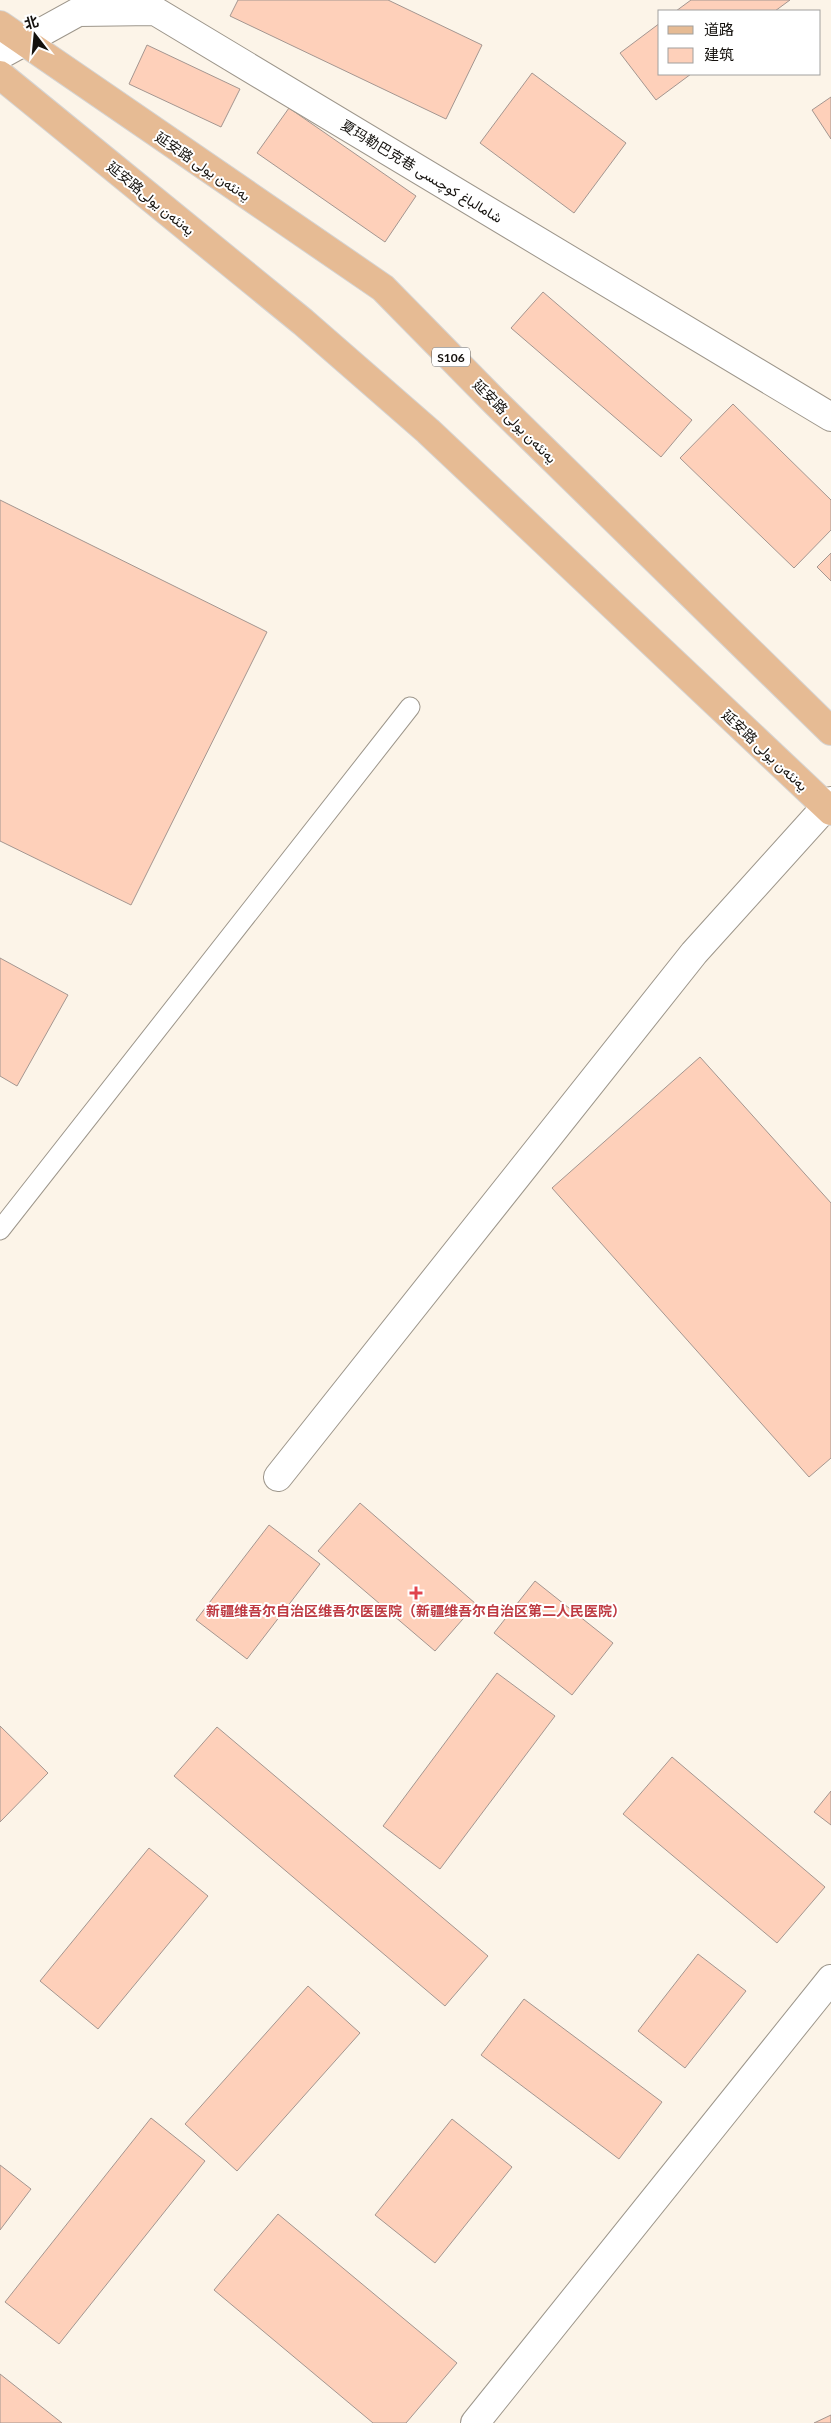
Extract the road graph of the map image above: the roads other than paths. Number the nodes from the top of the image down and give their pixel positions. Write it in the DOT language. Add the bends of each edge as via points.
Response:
graph roads {
  1 [pos="0,25"];
  2 [pos="12,49"];
  3 [pos="0,75"];
  4 [pos="303,322"];
  5 [pos="831,416"];
  6 [pos="410,707"];
  7 [pos="831,730"];
  8 [pos="829,806"];
  9 [pos="0,1230"];
  10 [pos="278,1477"];
  11 [pos="831,1979"];
  12 [pos="475,2423"];
  1 -- 2 [label="main road, 延安路 يەنئەن يولى / S106"];
  2 -- 5 [label="street, 夏玛勒巴克巷 شامالباغ كوچىسى" via="78,12 155,11"];
  2 -- 7 [label="main road, 延安路 يەنئەن يولى / S106" via="383,288"];
  3 -- 4 [label="main road, 延安路يەنئەن يولى"];
  4 -- 8 [label="main road, 延安路 يەنئەن يولى" via="428,431"];
  6 -- 9 [label="lane"];
  8 -- 10 [label="street" via="694,953"];
  11 -- 12 [label="street"];
}
